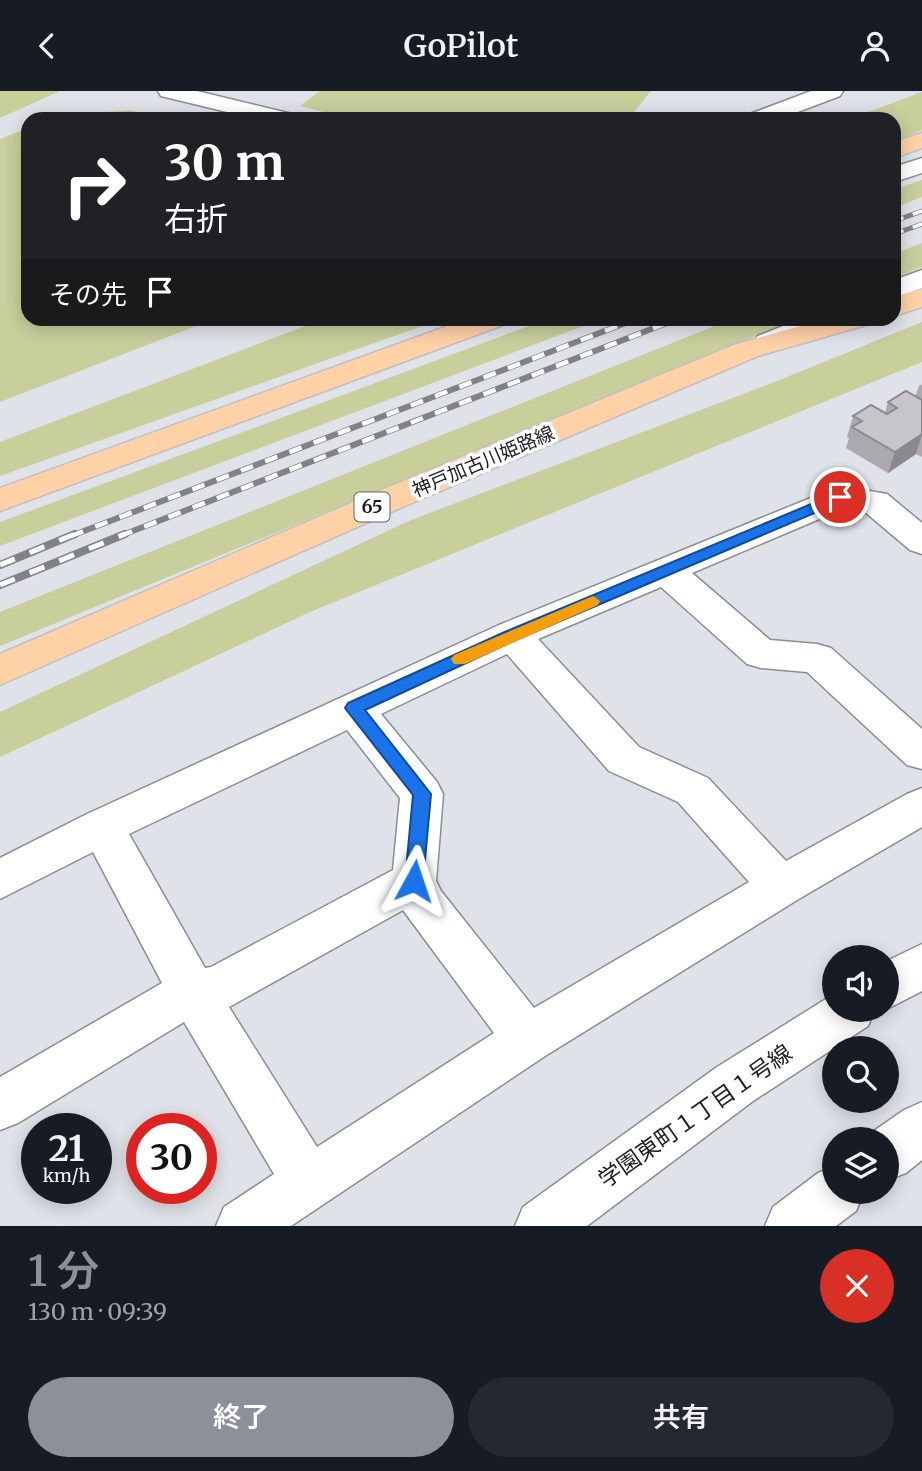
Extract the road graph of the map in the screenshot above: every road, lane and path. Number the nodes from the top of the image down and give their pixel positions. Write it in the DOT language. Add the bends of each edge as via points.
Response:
graph roads {
  1 [pos="169,91"];
  2 [pos="832,91"];
  3 [pos="255,112"];
  4 [pos="776,112"];
  5 [pos="922,139"];
  6 [pos="901,148"];
  7 [pos="922,165"];
  8 [pos="901,172"];
  9 [pos="922,278"];
  10 [pos="901,287"];
  11 [pos="922,297"];
  12 [pos="901,304"];
  13 [pos="474,326"];
  14 [pos="479,326"];
  15 [pos="807,326"];
  16 [pos="831,326"];
  17 [pos="447,337"];
  18 [pos="747,350"];
  19 [pos="0,500"];
  20 [pos="922,542"];
  21 [pos="665,571"];
  22 [pos="512,635"];
  23 [pos="0,670"];
  24 [pos="354,708"];
  25 [pos="922,753"];
  26 [pos="922,806"];
  27 [pos="103,827"];
  28 [pos="0,880"];
  29 [pos="414,881"];
  30 [pos="781,886"];
  31 [pos="922,965"];
  32 [pos="899,979"];
  33 [pos="191,991"];
  34 [pos="832,1022"];
  35 [pos="528,1039"];
  36 [pos="0,1105"];
  37 [pos="309,1183"];
  38 [pos="822,1203"];
  39 [pos="243,1226"];
  40 [pos="542,1226"];
  41 [pos="792,1226"];
  1 -- 3 [label="street"];
  2 -- 4 [label="street"];
  5 -- 6 [label="main road"];
  7 -- 8 [label="street"];
  9 -- 10 [label="street"];
  11 -- 12 [label="main road"];
  13 -- 17 [label="main road"];
  14 -- 17 [label="street"];
  15 -- 18 [label="street"];
  16 -- 18 [label="main road, 神戸加古川姫路線 / 65"];
  17 -- 19 [label="main road"];
  18 -- 23 [label="main road, 神戸加古川姫路線 / 65"];
  20 -- 21 [label="street" via="875,502 840,497"];
  21 -- 22 [label="street"];
  21 -- 25 [label="street" via="761,654 817,658"];
  22 -- 24 [label="street"];
  22 -- 30 [label="street" via="624,759 693,790"];
  24 -- 27 [label="street"];
  24 -- 29 [label="street" via="422,794"];
  26 -- 30 [label="street"];
  27 -- 28 [label="street"];
  27 -- 33 [label="street"];
  29 -- 33 [label="street" via="217,989"];
  29 -- 35 [label="street" via="423,903"];
  30 -- 35 [label="street"];
  31 -- 32 [label="street"];
  33 -- 36 [label="street"];
  33 -- 37 [label="street"];
  34 -- 40 [label="street, 学園東町１丁目１号線" via="735,1084"];
  35 -- 37 [label="street"];
  37 -- 39 [label="street"];
  38 -- 41 [label="street"];
}
